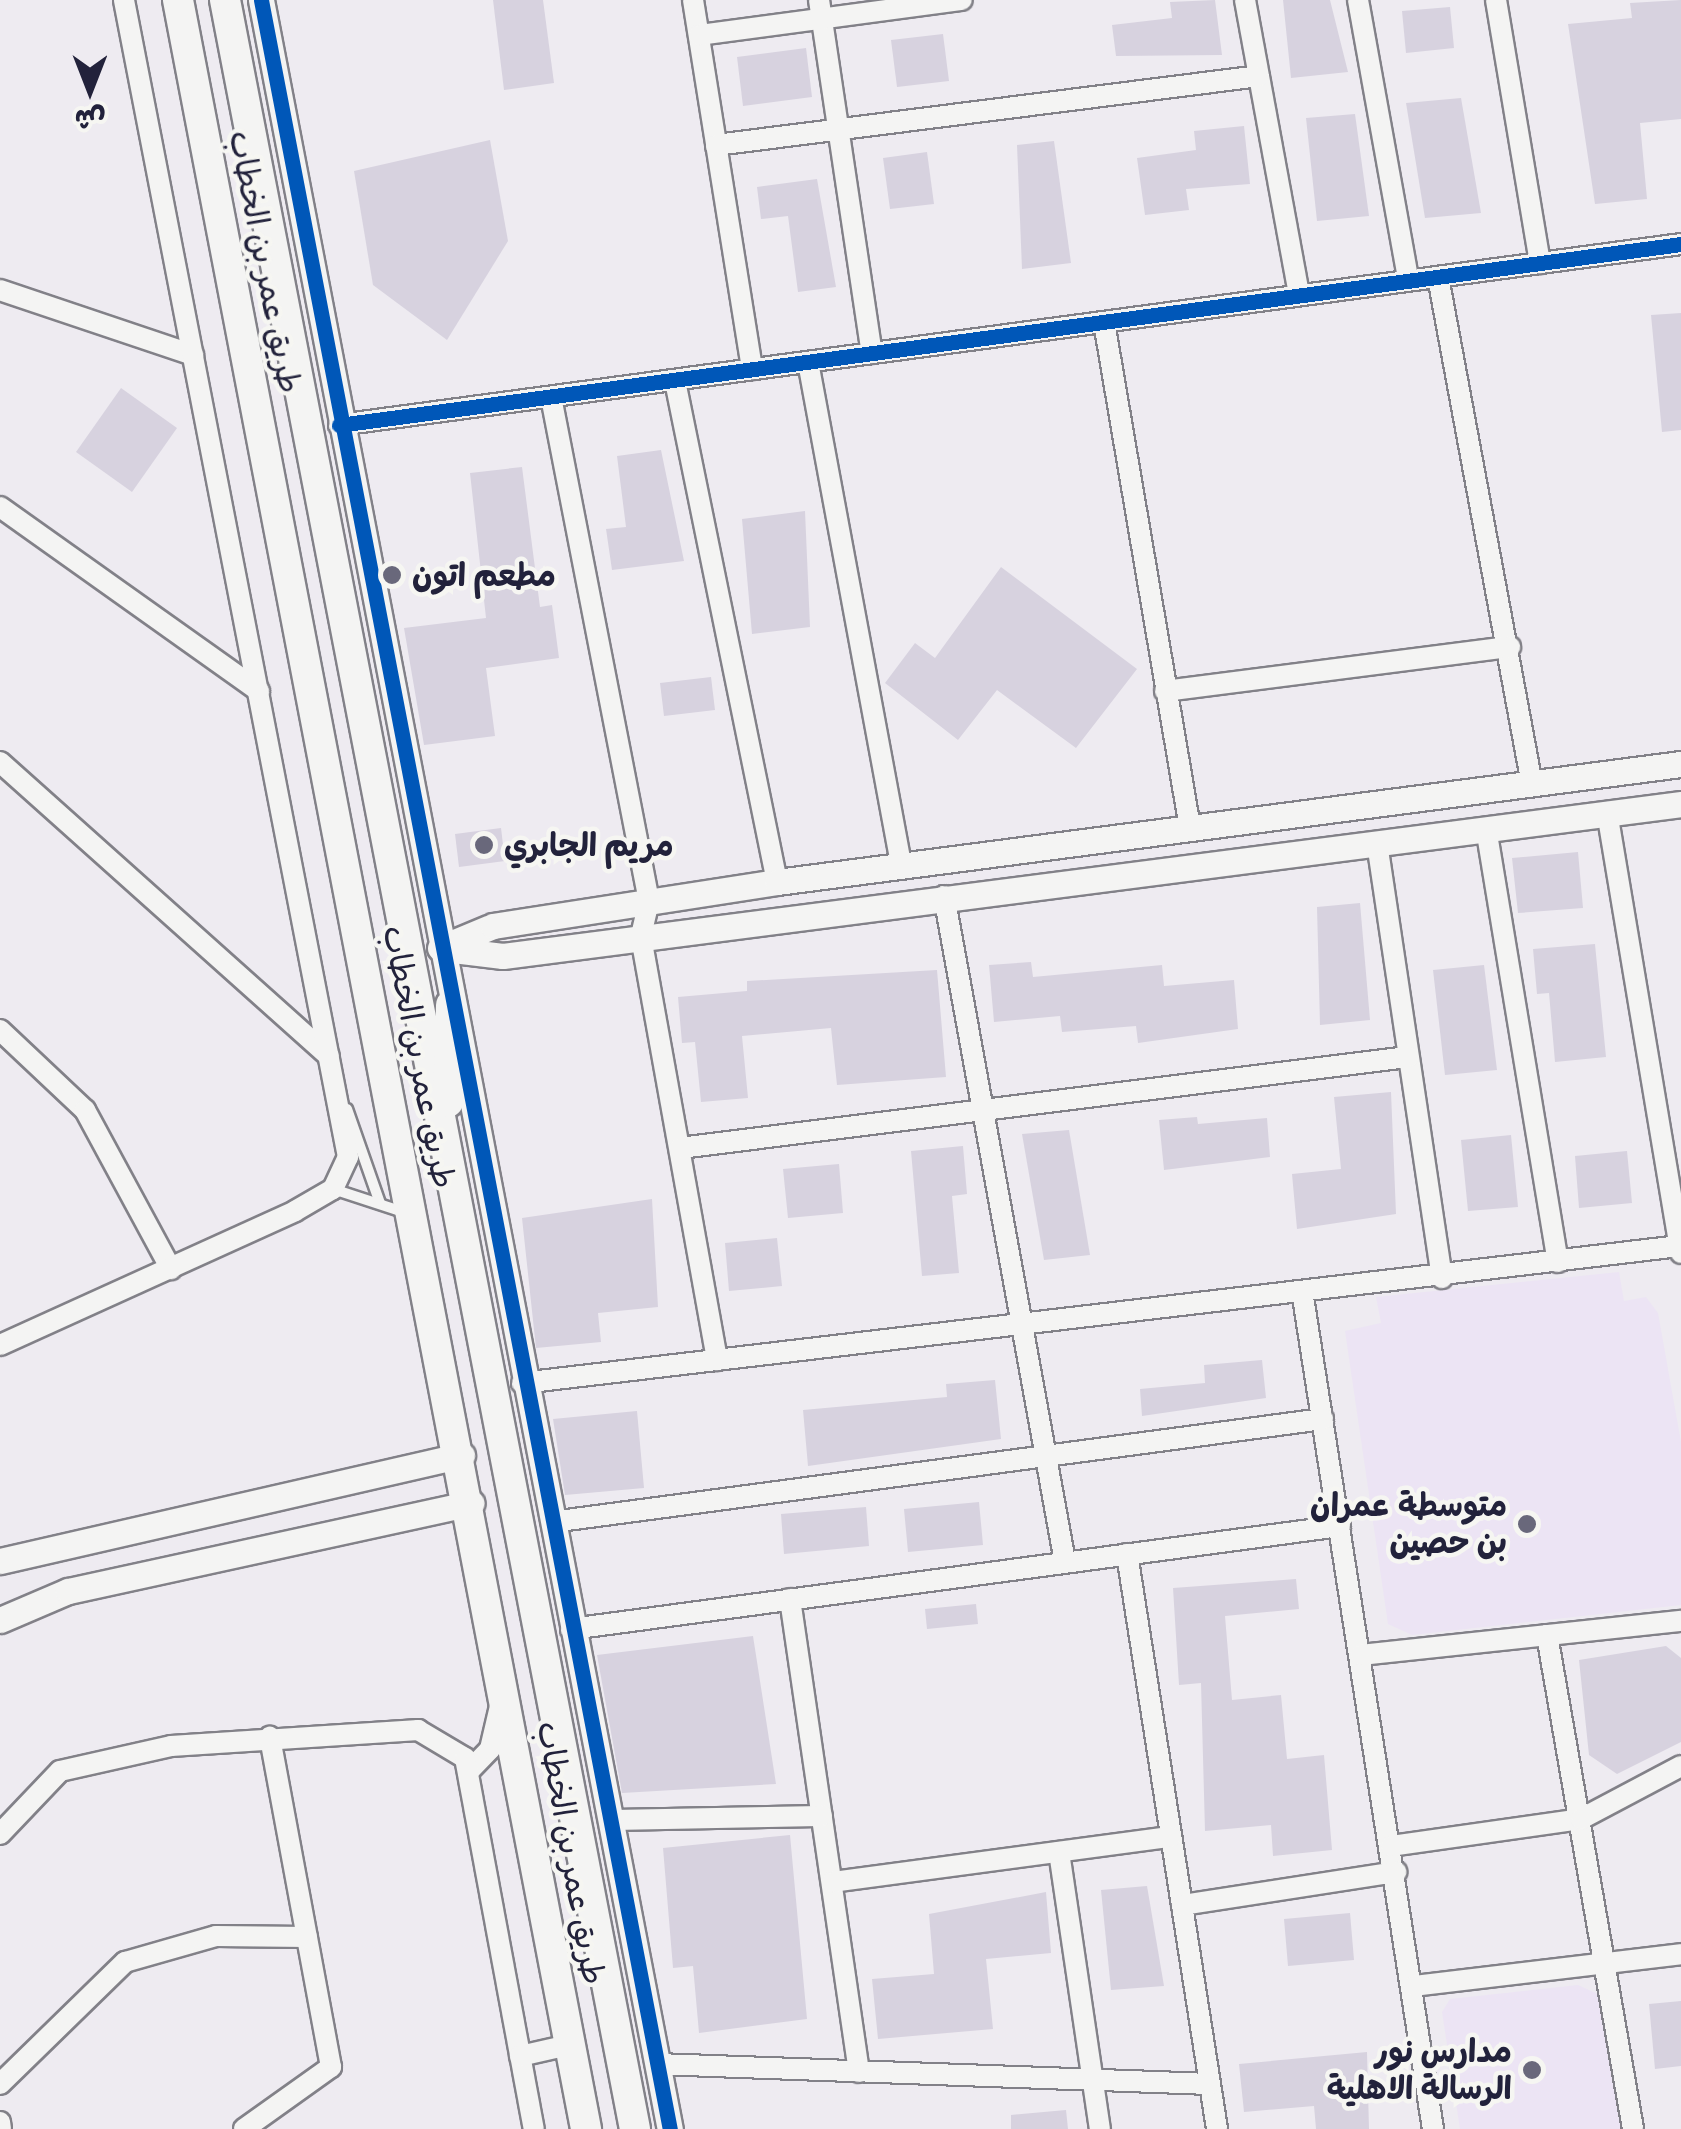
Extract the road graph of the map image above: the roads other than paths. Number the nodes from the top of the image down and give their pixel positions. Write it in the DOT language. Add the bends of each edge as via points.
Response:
graph roads {
  1 [pos="124,0"];
  2 [pos="178,0"];
  3 [pos="226,0"];
  4 [pos="261,0"];
  5 [pos="693,0"];
  6 [pos="962,0"];
  7 [pos="1245,0"];
  8 [pos="1358,0"];
  9 [pos="1496,0"];
  10 [pos="820,10"];
  11 [pos="699,35"];
  12 [pos="1259,76"];
  13 [pos="838,131"];
  14 [pos="716,145"];
  15 [pos="1681,244"];
  16 [pos="274,253"];
  17 [pos="1540,263"];
  18 [pos="1438,276"];
  19 [pos="1408,279"];
  20 [pos="0,290"];
  21 [pos="314,290"];
  22 [pos="1299,294"];
  23 [pos="1104,322"];
  24 [pos="872,353"];
  25 [pos="193,355"];
  26 [pos="808,362"];
  27 [pos="752,369"];
  28 [pos="675,380"];
  29 [pos="551,397"];
  30 [pos="339,425"];
  31 [pos="0,506"];
  32 [pos="1510,647"];
  33 [pos="260,692"];
  34 [pos="1165,692"];
  35 [pos="0,762"];
  36 [pos="1681,764"];
  37 [pos="1532,784"];
  38 [pos="1681,804"];
  39 [pos="1607,812"];
  40 [pos="1190,828"];
  41 [pos="1486,828"];
  42 [pos="1377,843"];
  43 [pos="901,864"];
  44 [pos="777,882"];
  45 [pos="944,896"];
  46 [pos="650,901"];
  47 [pos="642,937"];
  48 [pos="440,948"];
  49 [pos="450,1005"];
  50 [pos="0,1030"];
  51 [pos="329,1056"];
  52 [pos="1408,1056"];
  53 [pos="982,1106"];
  54 [pos="680,1148"];
  55 [pos="446,1160"];
  56 [pos="333,1189"];
  57 [pos="380,1203"];
  58 [pos="414,1216"];
  59 [pos="1680,1250"];
  60 [pos="1558,1262"];
  61 [pos="171,1269"];
  62 [pos="1442,1278"];
  63 [pos="1303,1297"];
  64 [pos="1023,1327"];
  65 [pos="0,1345"];
  66 [pos="717,1360"];
  67 [pos="522,1383"];
  68 [pos="1323,1418"];
  69 [pos="1039,1451"];
  70 [pos="462,1455"];
  71 [pos="472,1503"];
  72 [pos="552,1522"];
  73 [pos="1340,1526"];
  74 [pos="1126,1554"];
  75 [pos="0,1561"];
  76 [pos="1065,1562"];
  77 [pos="790,1599"];
  78 [pos="0,1620"];
  79 [pos="1681,1621"];
  80 [pos="571,1629"];
  81 [pos="1547,1635"];
  82 [pos="1361,1655"];
  83 [pos="504,1685"];
  84 [pos="270,1737"];
  85 [pos="1681,1766"];
  86 [pos="468,1772"];
  87 [pos="822,1816"];
  88 [pos="1581,1819"];
  89 [pos="611,1820"];
  90 [pos="0,1834"];
  91 [pos="1171,1837"];
  92 [pos="1392,1846"];
  93 [pos="1059,1852"];
  94 [pos="1396,1872"];
  95 [pos="832,1882"];
  96 [pos="1182,1905"];
  97 [pos="307,1938"];
  98 [pos="1681,1954"];
  99 [pos="1608,1963"];
  100 [pos="1414,1986"];
  101 [pos="569,2045"];
  102 [pos="520,2056"];
  103 [pos="657,2064"];
  104 [pos="860,2072"];
  105 [pos="1092,2080"];
  106 [pos="0,2084"];
  107 [pos="1210,2084"];
  108 [pos="0,2122"];
  109 [pos="2,2129"];
  110 [pos="244,2129"];
  111 [pos="534,2129"];
  112 [pos="586,2129"];
  113 [pos="635,2129"];
  114 [pos="670,2129"];
  115 [pos="1100,2129"];
  116 [pos="1217,2129"];
  117 [pos="1433,2129"];
  118 [pos="1633,2129"];
  1 -- 25 [label="street"];
  2 -- 58 [label="main road, طريق عمر بن الخطاب"];
  3 -- 16 [label="main road, طريق عمر بن الخطاب"];
  4 -- 21 [label="street"];
  5 -- 11 [label="street"];
  6 -- 10 [label="street"];
  7 -- 12 [label="street"];
  8 -- 19 [label="street"];
  9 -- 17 [label="street"];
  10 -- 11 [label="street"];
  10 -- 13 [label="street"];
  11 -- 14 [label="street"];
  12 -- 13 [label="street"];
  12 -- 22 [label="street"];
  13 -- 14 [label="street"];
  13 -- 24 [label="street"];
  14 -- 27 [label="street"];
  15 -- 17 [label="street"];
  16 -- 21 [label="street"];
  16 -- 55 [label="main road, طريق عمر بن الخطاب"];
  17 -- 18 [label="street"];
  18 -- 19 [label="street"];
  18 -- 32 [label="street"];
  19 -- 22 [label="street"];
  20 -- 25 [label="street"];
  21 -- 30 [label="street"];
  22 -- 23 [label="street"];
  23 -- 24 [label="street"];
  23 -- 34 [label="street"];
  24 -- 26 [label="street"];
  25 -- 33 [label="street"];
  26 -- 27 [label="street"];
  26 -- 43 [label="street"];
  27 -- 28 [label="street"];
  28 -- 29 [label="street"];
  28 -- 44 [label="street"];
  29 -- 30 [label="street"];
  29 -- 46 [label="street"];
  30 -- 48 [label="street"];
  31 -- 33 [label="street"];
  32 -- 34 [label="street"];
  32 -- 37 [label="street"];
  33 -- 51 [label="street"];
  34 -- 40 [label="street"];
  35 -- 51 [label="street"];
  36 -- 37 [label="street"];
  37 -- 40 [label="street"];
  38 -- 39 [label="street"];
  39 -- 41 [label="street"];
  39 -- 59 [label="street"];
  40 -- 43 [label="street"];
  41 -- 42 [label="street"];
  41 -- 60 [label="street"];
  42 -- 45 [label="street"];
  42 -- 52 [label="street"];
  43 -- 44 [label="street"];
  44 -- 46 [label="street"];
  45 -- 47 [label="street"];
  45 -- 53 [label="street"];
  46 -- 47 [label="street"];
  46 -- 48 [label="street" via="492,926"];
  47 -- 48 [label="street" via="503,956"];
  47 -- 54 [label="street"];
  48 -- 49 [label="street"];
  49 -- 55 [label="main road"];
  49 -- 67 [label="street"];
  50 -- 61 [label="street" via="85,1110"];
  51 -- 56 [label="street" via="348,1157"];
  51 -- 57 [label="lane"];
  52 -- 53 [label="street"];
  52 -- 62 [label="street"];
  53 -- 54 [label="street"];
  53 -- 64 [label="street"];
  54 -- 66 [label="street"];
  55 -- 113 [label="main road, طريق عمر بن الخطاب"];
  56 -- 57 [label="lane"];
  56 -- 61 [label="street"];
  57 -- 58 [label="lane"];
  58 -- 70 [label="main road, طريق عمر بن الخطاب"];
  59 -- 60 [label="street"];
  60 -- 62 [label="street"];
  61 -- 65 [label="street"];
  62 -- 63 [label="street"];
  63 -- 64 [label="street"];
  63 -- 68 [label="street"];
  64 -- 66 [label="street"];
  64 -- 69 [label="street"];
  66 -- 67 [label="street"];
  67 -- 72 [label="street"];
  68 -- 69 [label="street"];
  68 -- 73 [label="street"];
  69 -- 72 [label="street"];
  69 -- 76 [label="street"];
  70 -- 71 [label="main road, طريق عمر بن الخطاب"];
  70 -- 75 [label="street" via="90,1533"];
  71 -- 78 [label="street" via="68,1590"];
  71 -- 83 [label="main road, طريق عمر بن الخطاب"];
  72 -- 80 [label="street"];
  73 -- 74 [label="street"];
  73 -- 82 [label="street"];
  74 -- 76 [label="street"];
  74 -- 91 [label="street"];
  76 -- 77 [label="street"];
  77 -- 80 [label="street"];
  77 -- 87 [label="street"];
  79 -- 81 [label="street"];
  80 -- 89 [label="street"];
  81 -- 82 [label="street"];
  81 -- 88 [label="street"];
  82 -- 92 [label="street"];
  83 -- 86 [label="street" via="490,1749"];
  83 -- 101 [label="main road, طريق عمر بن الخطاب"];
  84 -- 86 [label="street" via="418,1730 465,1758"];
  84 -- 90 [label="street" via="60,1770"];
  84 -- 97 [label="street"];
  85 -- 88 [label="street"];
  86 -- 102 [label="street"];
  87 -- 89 [label="street"];
  87 -- 95 [label="street"];
  88 -- 92 [label="street"];
  88 -- 99 [label="street"];
  89 -- 103 [label="street"];
  91 -- 93 [label="street"];
  91 -- 96 [label="street"];
  92 -- 94 [label="street"];
  93 -- 95 [label="street"];
  93 -- 105 [label="street"];
  94 -- 96 [label="street"];
  94 -- 100 [label="street"];
  95 -- 104 [label="street"];
  96 -- 107 [label="street"];
  97 -- 106 [label="street" via="216,1936 125,1962"];
  97 -- 110 [label="street" via="332,2066"];
  98 -- 99 [label="street"];
  99 -- 100 [label="street"];
  99 -- 118 [label="street"];
  100 -- 117 [label="street"];
  101 -- 102 [label="street"];
  101 -- 112 [label="main road, طريق عمر بن الخطاب"];
  102 -- 111 [label="street"];
  103 -- 104 [label="street"];
  103 -- 114 [label="street"];
  104 -- 105 [label="street"];
  105 -- 107 [label="street"];
  105 -- 115 [label="street"];
  107 -- 116 [label="street"];
  108 -- 109 [label="street"];
}
